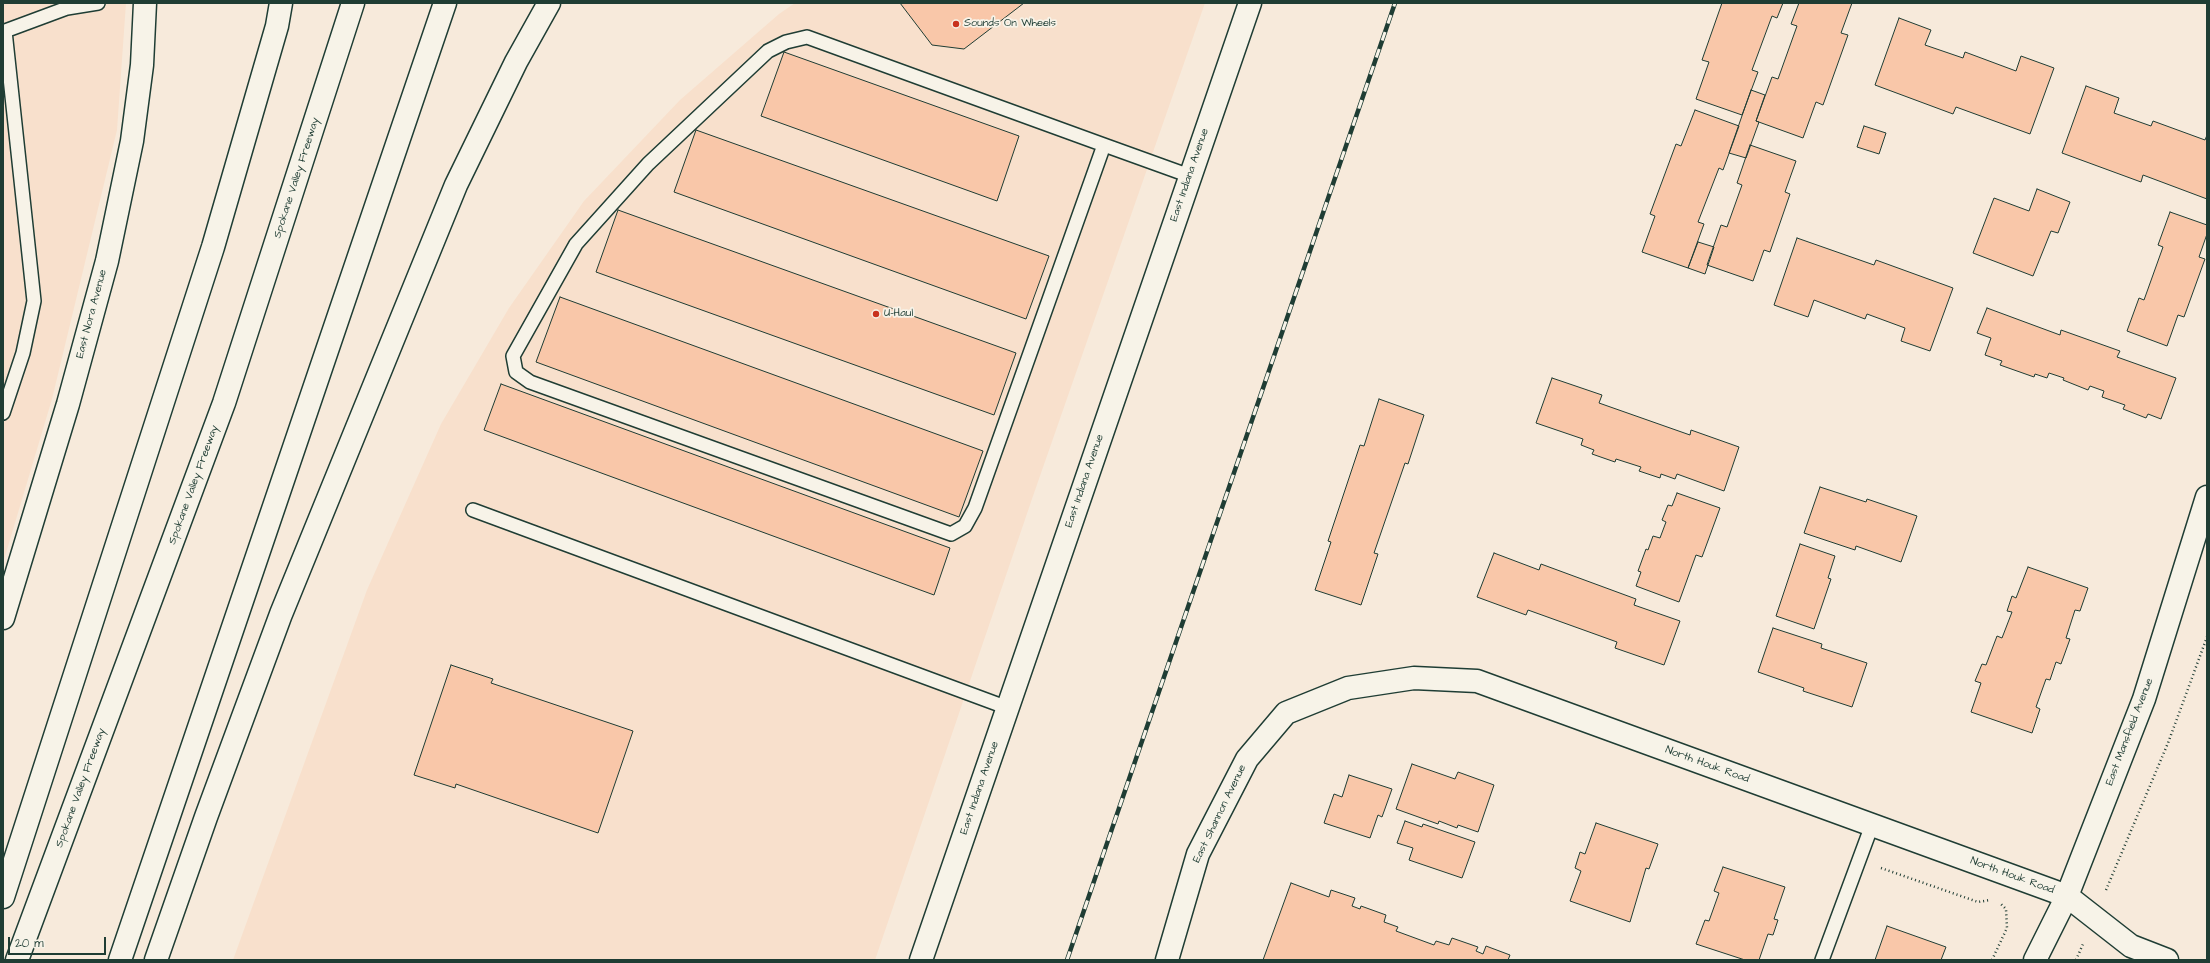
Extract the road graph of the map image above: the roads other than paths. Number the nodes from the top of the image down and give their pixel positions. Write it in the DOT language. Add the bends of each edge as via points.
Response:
graph roads {
  1 [pos="98,3"];
  2 [pos="145,3"];
  3 [pos="281,3"];
  4 [pos="353,3"];
  5 [pos="445,3"];
  6 [pos="549,3"];
  7 [pos="1250,3"];
  8 [pos="1104,145"];
  9 [pos="1190,176"];
  10 [pos="3,413"];
  11 [pos="2207,497"];
  12 [pos="473,510"];
  13 [pos="2201,538"];
  14 [pos="9,580"];
  15 [pos="3,618"];
  16 [pos="1008,708"];
  17 [pos="1247,759"];
  18 [pos="1872,825"];
  19 [pos="2067,896"];
  20 [pos="3,897"];
  21 [pos="16,960"];
  22 [pos="120,960"];
  23 [pos="156,960"];
  24 [pos="921,960"];
  25 [pos="1167,960"];
  26 [pos="1822,960"];
  27 [pos="2035,960"];
  28 [pos="2167,960"];
  1 -- 10 [label="lane" via="67,8 5,31 34,302 23,352"];
  2 -- 14 [label="main road, East Nora Avenue" via="142,65 132,141 107,261 68,404"];
  3 -- 20 [label="main road" via="277,26 213,246"];
  4 -- 21 [label="main road, Spokane Valley Freeway" via="224,403"];
  5 -- 22 [label="main road"];
  6 -- 23 [label="main road" via="516,62 456,186 281,614"];
  7 -- 9 [label="main road, East Indiana Avenue"];
  8 -- 8 [label="lane" via="807,37 786,42 768,51 648,164 576,244 513,356 516,372 530,382 951,534 965,526 975,508"];
  8 -- 9 [label="lane"];
  9 -- 16 [label="main road, East Indiana Avenue"];
  11 -- 13 [label="main road, East Mansfield Avenue"];
  12 -- 16 [label="lane"];
  13 -- 19 [label="main road, East Mansfield Avenue" via="2144,699"];
  14 -- 15 [label="main road, East Nora Avenue"];
  16 -- 24 [label="main road, East Indiana Avenue"];
  17 -- 18 [label="main road, North Houk Road" via="1286,713 1348,688 1414,678 1477,681"];
  17 -- 25 [label="main road, East Shannon Avenue" via="1198,854"];
  18 -- 19 [label="main road, North Houk Road"];
  18 -- 26 [label="lane"];
  19 -- 27 [label="main road, East Mansfield Avenue"];
  19 -- 28 [label="main road, North Houk Road" via="2131,946"];
}
